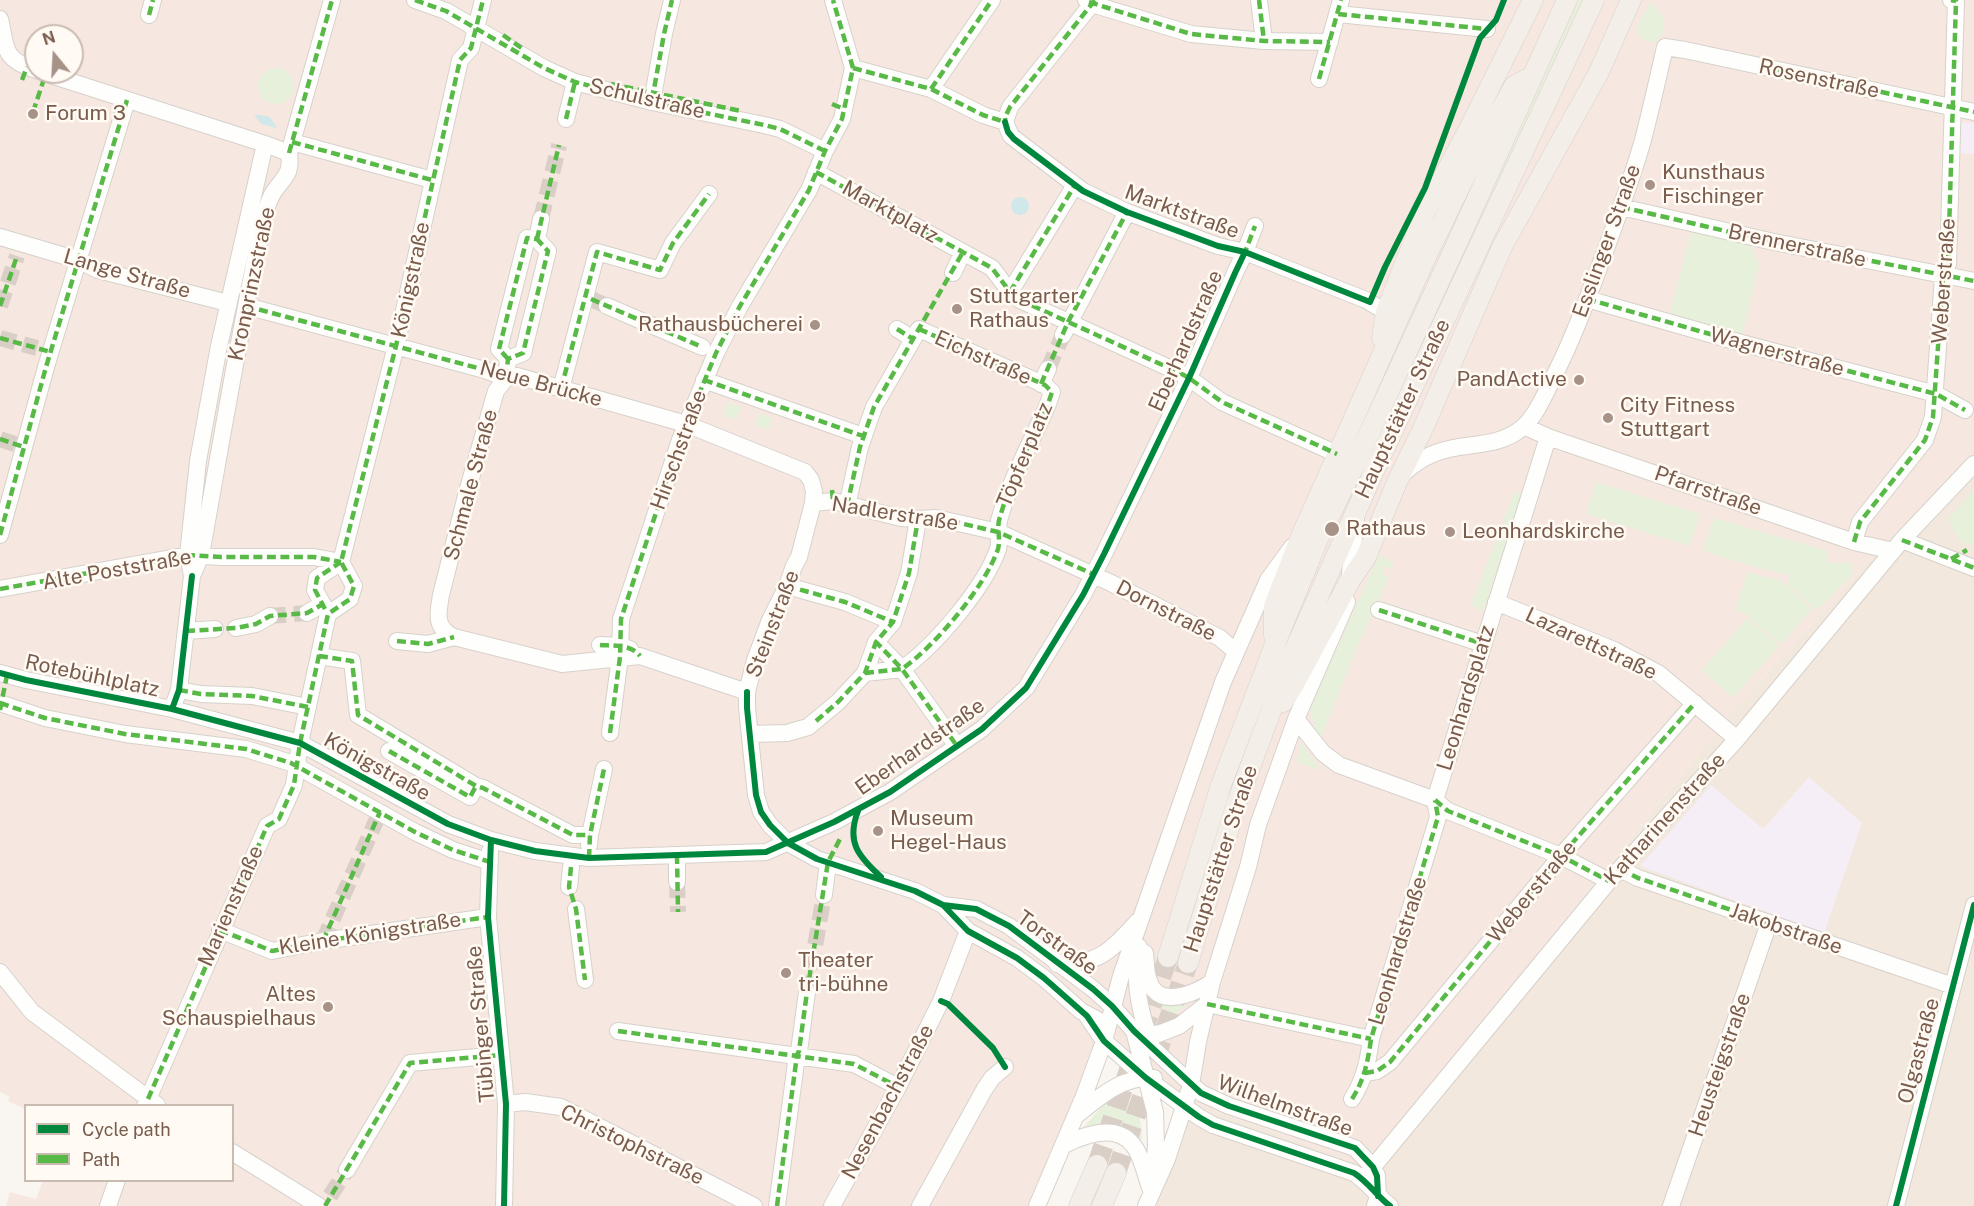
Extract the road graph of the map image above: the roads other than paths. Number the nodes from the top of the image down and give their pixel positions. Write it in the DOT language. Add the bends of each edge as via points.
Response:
graph roads {
  1 [pos="332,0"];
  2 [pos="415,0"];
  3 [pos="483,0"];
  4 [pos="672,0"];
  5 [pos="833,0"];
  6 [pos="993,0"];
  7 [pos="1259,0"];
  8 [pos="1533,0"];
  9 [pos="1567,0"];
  10 [pos="1594,0"];
  11 [pos="1631,0"];
  12 [pos="1951,0"];
  13 [pos="1091,1"];
  14 [pos="1340,7"];
  15 [pos="0,19"];
  16 [pos="1487,29"];
  17 [pos="476,30"];
  18 [pos="1264,41"];
  19 [pos="1330,42"];
  20 [pos="1665,47"];
  21 [pos="24,66"];
  22 [pos="853,68"];
  23 [pos="1532,76"];
  24 [pos="1319,79"];
  25 [pos="575,82"];
  26 [pos="78,84"];
  27 [pos="931,89"];
  28 [pos="127,100"];
  29 [pos="652,102"];
  30 [pos="1952,107"];
  31 [pos="1974,112"];
  32 [pos="566,119"];
  33 [pos="1005,122"];
  34 [pos="265,144"];
  35 [pos="291,148"];
  36 [pos="825,151"];
  37 [pos="1515,169"];
  38 [pos="816,172"];
  39 [pos="432,180"];
  40 [pos="1075,185"];
  41 [pos="809,190"];
  42 [pos="709,194"];
  43 [pos="1621,207"];
  44 [pos="1127,212"];
  45 [pos="541,219"];
  46 [pos="1255,226"];
  47 [pos="0,237"];
  48 [pos="537,239"];
  49 [pos="1502,247"];
  50 [pos="963,252"];
  51 [pos="1245,252"];
  52 [pos="78,260"];
  53 [pos="952,273"];
  54 [pos="1943,276"];
  55 [pos="1974,281"];
  56 [pos="249,287"];
  57 [pos="1015,296"];
  58 [pos="1587,299"];
  59 [pos="228,303"];
  60 [pos="246,306"];
  61 [pos="607,306"];
  62 [pos="1386,312"];
  63 [pos="897,329"];
  64 [pos="1065,329"];
  65 [pos="913,339"];
  66 [pos="396,346"];
  67 [pos="702,347"];
  68 [pos="508,359"];
  69 [pos="1379,361"];
  70 [pos="1045,376"];
  71 [pos="506,378"];
  72 [pos="1189,378"];
  73 [pos="704,380"];
  74 [pos="561,389"];
  75 [pos="1936,394"];
  76 [pos="1965,410"];
  77 [pos="686,424"];
  78 [pos="1524,426"];
  79 [pos="863,436"];
  80 [pos="1548,437"];
  81 [pos="1337,454"];
  82 [pos="1974,464"];
  83 [pos="1399,478"];
  84 [pos="837,499"];
  85 [pos="813,503"];
  86 [pos="1358,507"];
  87 [pos="918,519"];
  88 [pos="998,532"];
  89 [pos="1302,534"];
  90 [pos="0,535"];
  91 [pos="1854,542"];
  92 [pos="1897,546"];
  93 [pos="1968,550"];
  94 [pos="194,555"];
  95 [pos="1366,557"];
  96 [pos="1951,558"];
  97 [pos="341,562"];
  98 [pos="1974,568"];
  99 [pos="1093,574"];
  100 [pos="1349,582"];
  101 [pos="787,586"];
  102 [pos="0,589"];
  103 [pos="1496,602"];
  104 [pos="1345,607"];
  105 [pos="325,609"];
  106 [pos="1379,610"];
  107 [pos="308,613"];
  108 [pos="270,616"];
  109 [pos="893,622"];
  110 [pos="236,628"];
  111 [pos="215,629"];
  112 [pos="186,631"];
  113 [pos="453,637"];
  114 [pos="398,641"];
  115 [pos="876,642"];
  116 [pos="1483,644"];
  117 [pos="600,645"];
  118 [pos="1274,646"];
  119 [pos="620,652"];
  120 [pos="1236,652"];
  121 [pos="319,656"];
  122 [pos="906,666"];
  123 [pos="865,673"];
  124 [pos="3,674"];
  125 [pos="179,690"];
  126 [pos="747,692"];
  127 [pos="0,703"];
  128 [pos="1695,703"];
  129 [pos="308,707"];
  130 [pos="172,709"];
  131 [pos="0,710"];
  132 [pos="1296,718"];
  133 [pos="247,729"];
  134 [pos="610,733"];
  135 [pos="750,734"];
  136 [pos="1261,734"];
  137 [pos="1737,739"];
  138 [pos="300,743"];
  139 [pos="957,747"];
  140 [pos="388,752"];
  141 [pos="298,766"];
  142 [pos="604,769"];
  143 [pos="476,786"];
  144 [pos="1435,800"];
  145 [pos="590,835"];
  146 [pos="490,840"];
  147 [pos="788,843"];
  148 [pos="676,855"];
  149 [pos="1562,856"];
  150 [pos="589,858"];
  151 [pos="490,862"];
  152 [pos="828,862"];
  153 [pos="571,867"];
  154 [pos="1615,875"];
  155 [pos="677,882"];
  156 [pos="569,887"];
  157 [pos="824,895"];
  158 [pos="944,905"];
  159 [pos="1974,905"];
  160 [pos="576,909"];
  161 [pos="1143,916"];
  162 [pos="488,917"];
  163 [pos="1770,923"];
  164 [pos="220,930"];
  165 [pos="968,931"];
  166 [pos="1168,957"];
  167 [pos="1188,963"];
  168 [pos="1057,964"];
  169 [pos="0,972"];
  170 [pos="585,980"];
  171 [pos="1212,982"];
  172 [pos="1953,986"];
  173 [pos="807,992"];
  174 [pos="1207,1004"];
  175 [pos="1112,1006"];
  176 [pos="618,1032"];
  177 [pos="1106,1033"];
  178 [pos="1145,1038"];
  179 [pos="1371,1039"];
  180 [pos="500,1055"];
  181 [pos="797,1055"];
  182 [pos="1005,1067"];
  183 [pos="1365,1073"];
  184 [pos="1146,1077"];
  185 [pos="1168,1081"];
  186 [pos="1191,1085"];
  187 [pos="898,1087"];
  188 [pos="1352,1100"];
  189 [pos="150,1103"];
  190 [pos="506,1104"];
  191 [pos="1184,1105"];
  192 [pos="1075,1117"];
  193 [pos="1213,1125"];
  194 [pos="1178,1126"];
  195 [pos="1064,1145"];
  196 [pos="234,1153"];
  197 [pos="1096,1165"];
  198 [pos="347,1170"];
  199 [pos="1116,1173"];
  200 [pos="1368,1173"];
  201 [pos="116,1182"];
  202 [pos="1149,1199"];
  203 [pos="325,1203"];
  204 [pos="1381,1203"];
  205 [pos="108,1206"];
  206 [pos="504,1206"];
  207 [pos="754,1206"];
  208 [pos="777,1206"];
  209 [pos="832,1206"];
  210 [pos="920,1206"];
  211 [pos="1038,1206"];
  212 [pos="1079,1206"];
  213 [pos="1102,1206"];
  214 [pos="1671,1206"];
  215 [pos="1896,1206"];
  1 -- 35 [label="street, Kronprinzstraße"];
  2 -- 17 [label="street, Schulstraße"];
  3 -- 17 [label="street, Königstraße"];
  4 -- 29 [label="street"];
  5 -- 22 [label="street"];
  6 -- 27 [label="street"];
  7 -- 18 [label="street"];
  8 -- 62 [label="main road" via="1425,212"];
  9 -- 23 [label="main road, Hauptstätter Straße"];
  10 -- 37 [label="main road, Hauptstätter Straße"];
  11 -- 49 [label="main road" via="1599,72"];
  12 -- 30 [label="street, Weberstraße" via="1956,1"];
  13 -- 18 [label="street" via="1191,34"];
  13 -- 33 [label="street" via="1010,107"];
  14 -- 16 [label="street"];
  14 -- 19 [label="street"];
  15 -- 21 [label="street" via="10,56"];
  17 -- 25 [label="street, Schulstraße"];
  17 -- 39 [label="street, Königstraße" via="471,48 460,60"];
  18 -- 19 [label="street"];
  19 -- 24 [label="street"];
  20 -- 30 [label="street, Rosenstraße"];
  20 -- 43 [label="street, Esslinger Straße"];
  22 -- 27 [label="street"];
  22 -- 36 [label="street, Marktplatz" via="838,107 842,118"];
  23 -- 69 [label="main road" via="1514,86 1467,172"];
  23 -- 118 [label="main road, Hauptstätter Straße" via="1319,537"];
  25 -- 29 [label="street, Schulstraße"];
  25 -- 32 [label="street"];
  26 -- 28 [label="street"];
  27 -- 33 [label="street"];
  28 -- 34 [label="street"];
  28 -- 52 [label="street"];
  29 -- 36 [label="street, Schulstraße" via="764,124"];
  30 -- 31 [label="street, Rosenstraße"];
  30 -- 54 [label="street, Weberstraße" via="1948,264"];
  33 -- 40 [label="street, Marktstraße" via="1014,139"];
  34 -- 35 [label="street"];
  34 -- 59 [label="street, Kronprinzstraße"];
  35 -- 39 [label="street"];
  35 -- 56 [label="street, Kronprinzstraße" via="286,177 266,207"];
  36 -- 38 [label="street, Marktplatz"];
  37 -- 49 [label="main road"];
  37 -- 86 [label="main road, Hauptstätter Straße"];
  38 -- 41 [label="street, Marktplatz"];
  38 -- 50 [label="street, Marktplatz"];
  39 -- 66 [label="street, Königstraße"];
  40 -- 44 [label="street, Marktstraße"];
  40 -- 57 [label="street"];
  41 -- 73 [label="street, Hirschstraße" via="740,306"];
  42 -- 74 [label="street" via="673,243 660,270 597,252"];
  43 -- 54 [label="street, Brennerstraße"];
  43 -- 58 [label="street, Esslinger Straße"];
  44 -- 51 [label="street, Marktstraße"];
  44 -- 64 [label="street"];
  45 -- 48 [label="street"];
  46 -- 51 [label="street, Eberhardstraße"];
  47 -- 52 [label="street, Lange Straße"];
  48 -- 68 [label="street" via="527,238 499,349"];
  48 -- 68 [label="street" via="548,251 524,353"];
  49 -- 83 [label="main road"];
  50 -- 53 [label="street, Marktplatz"];
  50 -- 57 [label="street, Marktplatz" via="992,268"];
  51 -- 62 [label="street, Marktstraße"];
  51 -- 72 [label="street, Eberhardstraße"];
  52 -- 59 [label="street, Lange Straße" via="98,270"];
  52 -- 90 [label="street" via="44,350"];
  54 -- 55 [label="street, Brennerstraße"];
  54 -- 75 [label="street, Weberstraße"];
  56 -- 59 [label="street"];
  56 -- 60 [label="street, Kronprinzstraße"];
  57 -- 64 [label="street"];
  58 -- 75 [label="street, Wagnerstraße"];
  58 -- 78 [label="street, Esslinger Straße" via="1568,348"];
  59 -- 94 [label="street, Kronprinzstraße" via="198,461"];
  60 -- 66 [label="street"];
  60 -- 94 [label="street, Kronprinzstraße"];
  61 -- 67 [label="street"];
  62 -- 69 [label="main road"];
  63 -- 65 [label="street, Eichstraße"];
  64 -- 72 [label="street"];
  65 -- 70 [label="street, Eichstraße" via="919,329"];
  65 -- 79 [label="street, Eichstraße" via="874,407"];
  66 -- 71 [label="street, Neue Brücke"];
  66 -- 97 [label="street, Königstraße"];
  68 -- 71 [label="street"];
  69 -- 81 [label="main road"];
  70 -- 88 [label="street, Töpferplatz" via="1052,392 999,519"];
  71 -- 74 [label="street, Neue Brücke" via="517,376"];
  71 -- 113 [label="street, Schmale Straße" via="496,391 441,595 439,622 445,633"];
  72 -- 81 [label="street, Eberhardstraße" via="1222,402"];
  72 -- 99 [label="street, Eberhardstraße"];
  73 -- 77 [label="street, Hirschstraße"];
  73 -- 79 [label="street"];
  74 -- 77 [label="street, Neue Brücke"];
  75 -- 76 [label="street, Wagnerstraße"];
  75 -- 91 [label="street, Weberstraße" via="1925,440 1860,522"];
  77 -- 85 [label="street, Nadlerstraße" via="805,472 814,491"];
  77 -- 119 [label="street, Hirschstraße" via="621,619"];
  78 -- 80 [label="street, Pfarrstraße"];
  78 -- 83 [label="street" via="1499,441 1425,456"];
  79 -- 84 [label="street, Eichstraße"];
  80 -- 91 [label="street, Pfarrstraße"];
  80 -- 103 [label="street, Leonhardsplatz"];
  81 -- 89 [label="main road"];
  82 -- 92 [label="street, Katharinenstraße"];
  83 -- 95 [label="main road"];
  84 -- 85 [label="street, Nadlerstraße"];
  84 -- 87 [label="street, Nadlerstraße" via="883,515"];
  85 -- 101 [label="street, Steinstraße" via="800,558"];
  86 -- 100 [label="street"];
  86 -- 136 [label="main road, Hauptstätter Straße"];
  87 -- 88 [label="street, Nadlerstraße" via="936,518"];
  87 -- 109 [label="street" via="909,573"];
  88 -- 99 [label="street, Nadlerstraße"];
  88 -- 122 [label="street" via="999,547 975,590 954,620"];
  89 -- 118 [label="main road" via="1274,606"];
  89 -- 120 [label="street" via="1268,580"];
  91 -- 92 [label="street, Pfarrstraße"];
  92 -- 96 [label="street, Pfarrstraße"];
  92 -- 137 [label="street, Katharinenstraße"];
  93 -- 96 [label="street"];
  94 -- 97 [label="street, Alte Poststraße" via="314,557"];
  94 -- 102 [label="street, Alte Poststraße"];
  94 -- 112 [label="street, Kronprinzstraße"];
  95 -- 100 [label="main road"];
  95 -- 104 [label="street"];
  96 -- 98 [label="street, Pfarrstraße"];
  97 -- 105 [label="street, Königstraße" via="317,578 315,590"];
  97 -- 105 [label="street" via="354,586 350,599"];
  99 -- 120 [label="street, Dornstraße" via="1220,638"];
  99 -- 139 [label="street, Eberhardstraße" via="1026,688"];
  100 -- 104 [label="street"];
  100 -- 136 [label="main road" via="1293,686"];
  101 -- 109 [label="street"];
  101 -- 126 [label="street, Steinstraße" via="770,620"];
  103 -- 116 [label="street, Leonhardsplatz"];
  103 -- 128 [label="street, Lazarettstraße" via="1614,650 1658,673"];
  104 -- 132 [label="street"];
  105 -- 107 [label="street"];
  105 -- 121 [label="street, Königstraße"];
  106 -- 116 [label="street"];
  108 -- 110 [label="street"];
  109 -- 115 [label="street"];
  111 -- 112 [label="street"];
  112 -- 125 [label="street, Kronprinzstraße"];
  113 -- 114 [label="street" via="428,644"];
  113 -- 119 [label="street" via="562,664"];
  115 -- 122 [label="street"];
  115 -- 123 [label="street"];
  116 -- 144 [label="street, Leonhardsplatz"];
  117 -- 119 [label="street"];
  118 -- 166 [label="main road, Hauptstätter Straße" via="1221,785"];
  119 -- 126 [label="street" via="636,650 640,656"];
  119 -- 134 [label="street, Hirschstraße"];
  120 -- 161 [label="street" via="1202,739"];
  121 -- 129 [label="street, Königstraße"];
  121 -- 143 [label="street" via="352,661 358,715"];
  122 -- 123 [label="street"];
  122 -- 139 [label="street"];
  123 -- 135 [label="street" via="808,727 788,733"];
  124 -- 127 [label="street, Rotebühlplatz"];
  124 -- 130 [label="street, Rotebühlplatz"];
  125 -- 129 [label="street, Königstraße" via="252,696"];
  125 -- 130 [label="street, Kronprinzstraße"];
  126 -- 135 [label="street, Steinstraße"];
  127 -- 131 [label="street, Rotebühlplatz"];
  127 -- 141 [label="street" via="45,718 114,732 246,749"];
  128 -- 137 [label="street, Lazarettstraße"];
  128 -- 149 [label="street, Weberstraße"];
  129 -- 138 [label="street, Königstraße"];
  130 -- 133 [label="street, Rotebühlplatz"];
  132 -- 144 [label="street, Leonhardsplatz" via="1323,753 1339,765"];
  132 -- 171 [label="street" via="1258,825"];
  133 -- 138 [label="street, Königstraße"];
  135 -- 147 [label="street, Steinstraße" via="759,806 770,825"];
  136 -- 167 [label="main road, Hauptstätter Straße"];
  137 -- 154 [label="street, Katharinenstraße"];
  138 -- 141 [label="street, Marienstraße"];
  138 -- 146 [label="street, Königstraße" via="448,824"];
  139 -- 147 [label="street, Eberhardstraße" via="858,811"];
  140 -- 143 [label="street, Königstraße" via="470,797"];
  141 -- 151 [label="street" via="415,832"];
  141 -- 164 [label="street, Marienstraße" via="279,819 267,826"];
  142 -- 145 [label="street"];
  143 -- 145 [label="street" via="573,836"];
  144 -- 149 [label="street, Jakobstraße" via="1448,811"];
  144 -- 179 [label="street, Leonhardstraße" via="1438,817"];
  145 -- 150 [label="street"];
  146 -- 150 [label="street, Eberhardstraße"];
  146 -- 151 [label="street, Tübinger Straße"];
  147 -- 148 [label="street, Eberhardstraße" via="766,852"];
  147 -- 152 [label="street, Torstraße"];
  148 -- 150 [label="street, Eberhardstraße"];
  148 -- 155 [label="street"];
  149 -- 154 [label="street, Jakobstraße"];
  149 -- 183 [label="street, Weberstraße" via="1390,1062 1377,1071"];
  151 -- 162 [label="street, Tübinger Straße"];
  152 -- 157 [label="street"];
  152 -- 158 [label="street, Torstraße" via="915,891"];
  153 -- 156 [label="street"];
  154 -- 163 [label="street, Jakobstraße" via="1638,878"];
  154 -- 200 [label="street, Katharinenstraße"];
  158 -- 165 [label="street, Torstraße"];
  158 -- 168 [label="street, Torstraße" via="976,909 1009,926"];
  159 -- 172 [label="street, Olgastraße"];
  160 -- 170 [label="street"];
  161 -- 168 [label="street, Torstraße" via="1103,955 1077,964"];
  161 -- 171 [label="street" via="1146,965 1154,990 1173,997 1188,995"];
  161 -- 175 [label="street"];
  161 -- 178 [label="street" via="1136,985"];
  162 -- 164 [label="street, Kleine Königstraße" via="272,951"];
  162 -- 180 [label="street, Tübinger Straße"];
  163 -- 172 [label="street, Jakobstraße"];
  163 -- 214 [label="street, Heusteigstraße"];
  164 -- 189 [label="street, Marienstraße"];
  165 -- 177 [label="street, Torstraße" via="1017,958"];
  165 -- 187 [label="street, Nesenbachstraße"];
  168 -- 175 [label="street, Torstraße"];
  169 -- 189 [label="street" via="32,1012"];
  171 -- 174 [label="street"];
  172 -- 215 [label="street, Olgastraße"];
  173 -- 181 [label="street"];
  174 -- 178 [label="street" via="1179,1026"];
  174 -- 179 [label="street"];
  174 -- 186 [label="street"];
  175 -- 177 [label="street"];
  175 -- 178 [label="street, Wilhelmstraße"];
  176 -- 181 [label="street"];
  177 -- 178 [label="street"];
  177 -- 184 [label="street, Wilhelmstraße"];
  177 -- 192 [label="street"];
  178 -- 184 [label="street"];
  178 -- 185 [label="street"];
  178 -- 186 [label="street, Wilhelmstraße"];
  179 -- 183 [label="street, Leonhardstraße"];
  180 -- 190 [label="street, Tübinger Straße"];
  180 -- 198 [label="street" via="410,1063"];
  181 -- 187 [label="street" via="854,1064"];
  181 -- 208 [label="street"];
  182 -- 210 [label="street" via="984,1090"];
  183 -- 188 [label="street, Leonhardstraße"];
  184 -- 185 [label="street"];
  184 -- 191 [label="street, Wilhelmstraße"];
  184 -- 192 [label="street" via="1112,1089"];
  184 -- 202 [label="street" via="1156,1128"];
  185 -- 186 [label="street"];
  185 -- 191 [label="street"];
  186 -- 191 [label="street"];
  186 -- 200 [label="street, Wilhelmstraße" via="1229,1106 1355,1148"];
  187 -- 209 [label="street, Nesenbachstraße"];
  190 -- 206 [label="street, Tübinger Straße"];
  190 -- 207 [label="street, Christophstraße" via="525,1102 561,1107"];
  191 -- 193 [label="street, Wilhelmstraße"];
  191 -- 194 [label="street"];
  192 -- 195 [label="street"];
  193 -- 194 [label="street"];
  193 -- 200 [label="street, Wilhelmstraße" via="1354,1173"];
  194 -- 202 [label="street"];
  195 -- 202 [label="street" via="1098,1132 1123,1137 1133,1145"];
  195 -- 211 [label="street"];
  196 -- 203 [label="street"];
  197 -- 212 [label="main road"];
  199 -- 213 [label="main road"];
  200 -- 204 [label="street" via="1377,1176"];
  201 -- 205 [label="street"];
}
